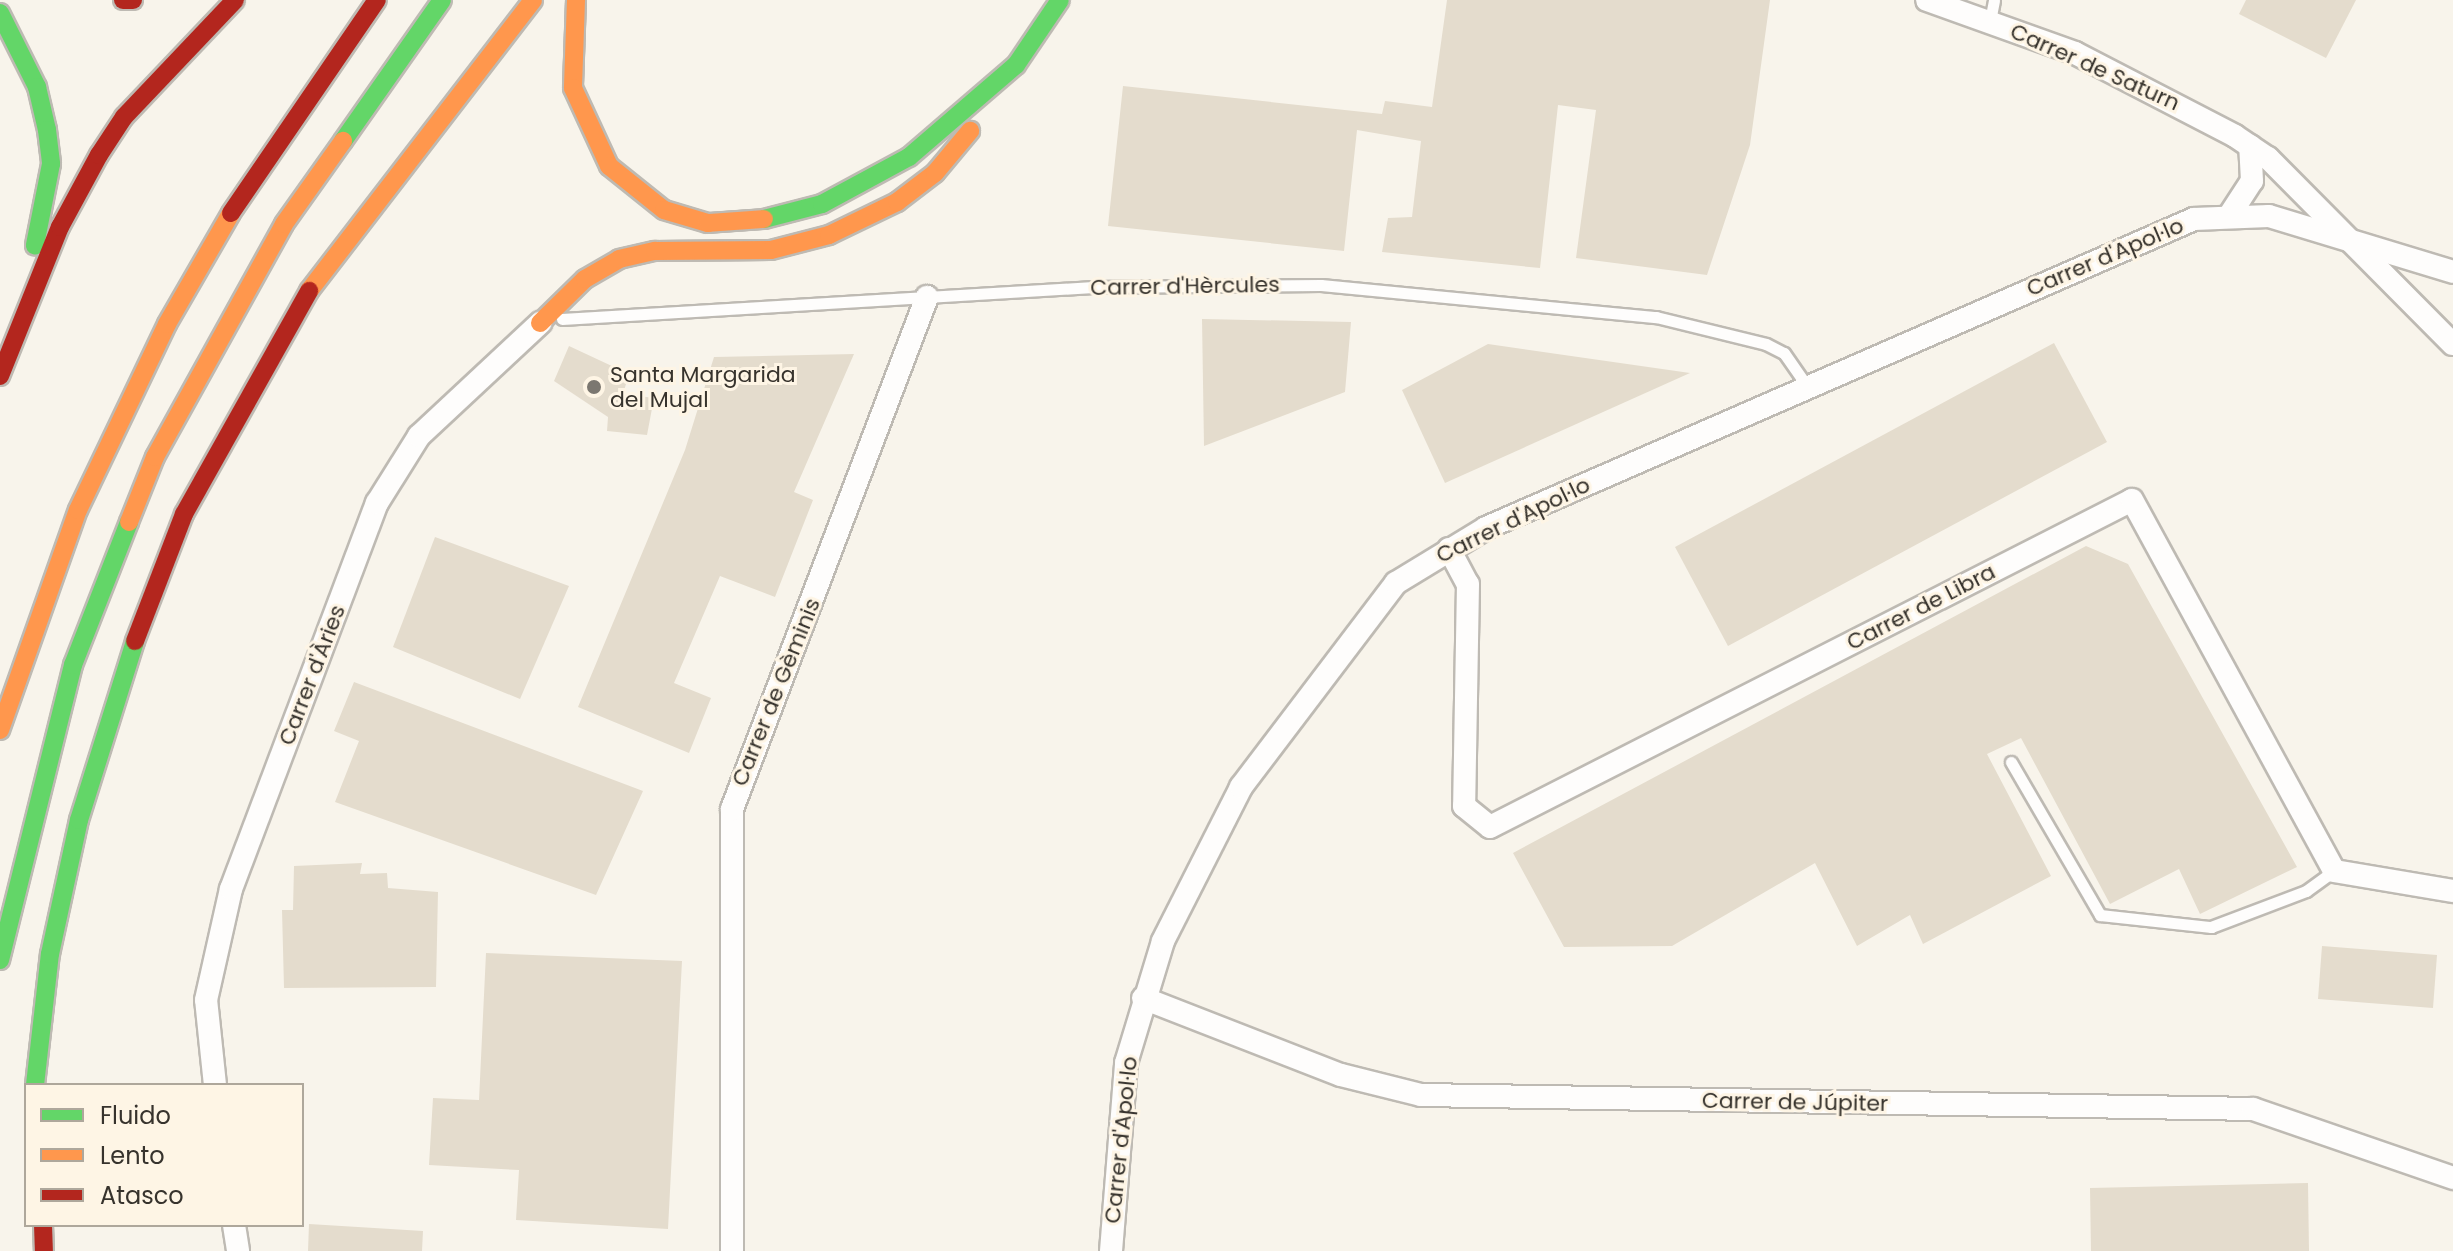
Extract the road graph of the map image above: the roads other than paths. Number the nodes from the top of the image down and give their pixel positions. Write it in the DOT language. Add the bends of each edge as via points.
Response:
graph roads {
  1 [pos="123,0"];
  2 [pos="133,0"];
  3 [pos="235,0"];
  4 [pos="377,0"];
  5 [pos="442,0"];
  6 [pos="533,0"];
  7 [pos="576,0"];
  8 [pos="1060,0"];
  9 [pos="1927,0"];
  10 [pos="1992,11"];
  11 [pos="0,13"];
  12 [pos="1016,65"];
  13 [pos="2250,146"];
  14 [pos="2231,213"];
  15 [pos="2339,234"];
  16 [pos="2453,272"];
  17 [pos="927,297"];
  18 [pos="540,323"];
  19 [pos="2453,344"];
  20 [pos="0,375"];
  21 [pos="1807,386"];
  22 [pos="1449,549"];
  23 [pos="0,730"];
  24 [pos="2011,762"];
  25 [pos="79,820"];
  26 [pos="2334,871"];
  27 [pos="2453,891"];
  28 [pos="0,960"];
  29 [pos="1143,998"];
  30 [pos="35,1083"];
  31 [pos="48,1083"];
  32 [pos="215,1083"];
  33 [pos="2453,1178"];
  34 [pos="28,1227"];
  35 [pos="43,1227"];
  36 [pos="234,1227"];
  37 [pos="27,1251"];
  38 [pos="44,1251"];
  39 [pos="238,1251"];
  40 [pos="732,1251"];
  41 [pos="1111,1251"];
  1 -- 2 [label="highway"];
  3 -- 20 [label="highway" via="124,117 99,155 60,227"];
  4 -- 23 [label="highway" via="237,202 167,324 78,510"];
  5 -- 28 [label="highway" via="284,224 155,457 68,680"];
  6 -- 25 [label="highway" via="339,244 223,434 131,646"];
  7 -- 12 [label="highway" via="569,54 593,141 632,189 664,210 708,223 789,216 859,185 950,127"];
  8 -- 12 [label="highway"];
  9 -- 10 [label="street, Carrer de Saturn"];
  10 -- 13 [label="street, Carrer de Saturn" via="2133,78"];
  11 -- 20 [label="highway" via="37,87 51,164"];
  12 -- 18 [label="highway" via="935,173 897,202 829,235 771,250 655,251 619,259 585,279"];
  13 -- 14 [label="street" via="2252,181"];
  13 -- 15 [label="street, Carrer de Saturn"];
  14 -- 15 [label="street, Carrer d'Apol·lo"];
  14 -- 21 [label="street, Carrer d'Apol·lo" via="2194,219"];
  15 -- 16 [label="street, Carrer de Saturn"];
  15 -- 19 [label="street"];
  17 -- 18 [label="lane, Carrer d'Hèrcules" via="628,311"];
  17 -- 21 [label="lane, Carrer d'Hèrcules" via="1305,284 1583,304 1766,344 1784,353"];
  17 -- 40 [label="street, Carrer de Gèminis" via="732,809"];
  18 -- 32 [label="street, Carrer d'Àries" via="419,436 377,503 231,889 206,1000"];
  21 -- 22 [label="street, Carrer d'Apol·lo"];
  22 -- 26 [label="street, Carrer de Libra" via="1468,584 1464,806 1490,827 2132,500"];
  22 -- 29 [label="street, Carrer d'Apol·lo" via="1378,599 1241,787 1179,905"];
  24 -- 26 [label="lane" via="2100,915 2211,927 2306,891"];
  25 -- 30 [label="highway" via="50,954"];
  25 -- 31 [label="highway"];
  26 -- 27 [label="street"];
  29 -- 33 [label="street, Carrer de Júpiter" via="1341,1075 1421,1095 2253,1109"];
  29 -- 41 [label="street, Carrer d'Apol·lo" via="1126,1063"];
  34 -- 37 [label="highway"];
  35 -- 38 [label="highway"];
  36 -- 39 [label="street"];
}
